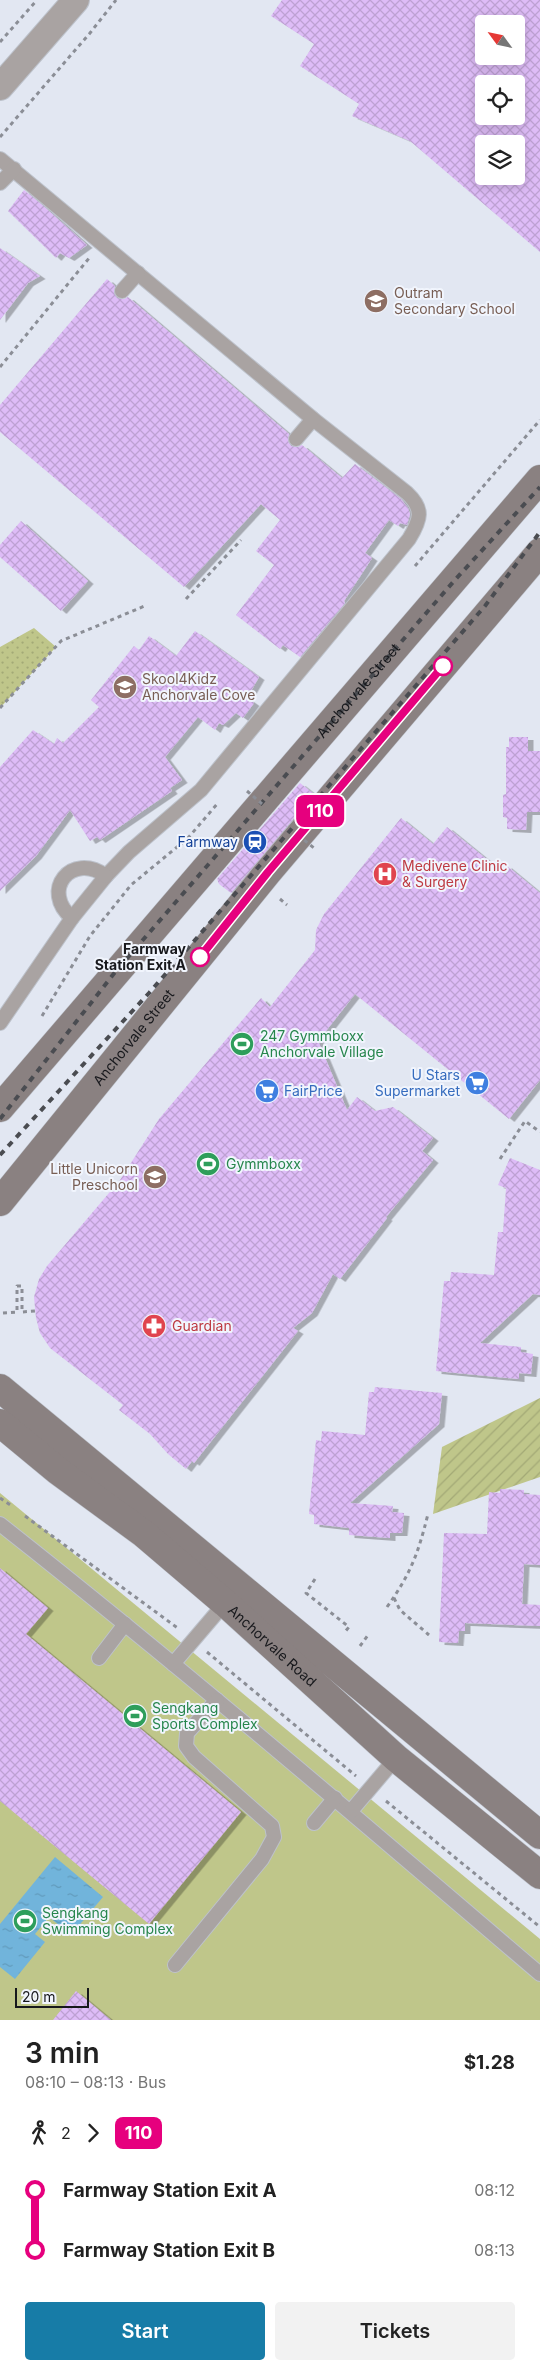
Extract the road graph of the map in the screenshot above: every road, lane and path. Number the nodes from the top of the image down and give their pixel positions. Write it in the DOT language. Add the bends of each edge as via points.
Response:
graph roads {
  1 [pos="37,0"];
  2 [pos="76,0"];
  3 [pos="116,0"];
  4 [pos="0,42"];
  5 [pos="0,87"];
  6 [pos="0,137"];
  7 [pos="0,159"];
  8 [pos="14,169"];
  9 [pos="0,183"];
  10 [pos="101,243"];
  11 [pos="138,273"];
  12 [pos="122,291"];
  13 [pos="0,367"];
  14 [pos="313,419"];
  15 [pos="296,439"];
  16 [pos="540,478"];
  17 [pos="241,540"];
  18 [pos="540,552"];
  19 [pos="186,600"];
  20 [pos="147,605"];
  21 [pos="0,708"];
  22 [pos="247,791"];
  23 [pos="262,804"];
  24 [pos="298,835"];
  25 [pos="314,848"];
  26 [pos="106,876"];
  27 [pos="72,918"];
  28 [pos="0,1023"];
  29 [pos="0,1108"];
  30 [pos="540,1132"];
  31 [pos="500,1159"];
  32 [pos="1,1202"];
  33 [pos="35,1311"];
  34 [pos="19,1312"];
  35 [pos="3,1313"];
  36 [pos="3,1387"];
  37 [pos="0,1423"];
  38 [pos="0,1498"];
  39 [pos="13,1507"];
  40 [pos="21,1513"];
  41 [pos="428,1514"];
  42 [pos="0,1524"];
  43 [pos="315,1578"];
  44 [pos="394,1598"];
  45 [pos="225,1603"];
  46 [pos="387,1607"];
  47 [pos="125,1624"];
  48 [pos="344,1633"];
  49 [pos="368,1635"];
  50 [pos="429,1635"];
  51 [pos="193,1640"];
  52 [pos="360,1646"];
  53 [pos="99,1658"];
  54 [pos="173,1664"];
  55 [pos="217,1700"];
  56 [pos="396,1758"];
  57 [pos="370,1788"];
  58 [pos="335,1798"];
  59 [pos="351,1811"];
  60 [pos="314,1823"];
  61 [pos="540,1835"];
  62 [pos="540,1875"];
  63 [pos="540,1926"];
  64 [pos="175,1965"];
  65 [pos="540,1974"];
  1 -- 4 [label="path"];
  2 -- 5 [label="street"];
  3 -- 6 [label="path"];
  7 -- 8 [label="lane"];
  8 -- 9 [label="lane"];
  8 -- 10 [label="lane"];
  10 -- 11 [label="lane"];
  10 -- 13 [label="path"];
  11 -- 12 [label="lane"];
  11 -- 14 [label="lane"];
  14 -- 15 [label="lane"];
  14 -- 26 [label="lane" via="418,503 420,515 415,530 201,790"];
  16 -- 29 [label="street, Anchorvale Street"];
  17 -- 19 [label="path"];
  18 -- 32 [label="street, Anchorvale Street" via="268,872"];
  20 -- 21 [label="path" via="61,641"];
  22 -- 23 [label="path, bridge"];
  24 -- 25 [label="path, bridge"];
  26 -- 27 [label="lane"];
  26 -- 27 [label="lane" via="96,869 84,867 72,870 63,878 58,888 59,900"];
  27 -- 28 [label="lane"];
  30 -- 31 [label="path" via="525,1121"];
  33 -- 34 [label="path"];
  34 -- 34 [label="path" via="17,1286 22,1286"];
  34 -- 35 [label="path"];
  36 -- 61 [label="street, Anchorvale Road"];
  37 -- 45 [label="street, Anchorvale Road" via="58,1471 144,1534"];
  38 -- 39 [label="path"];
  40 -- 51 [label="path"];
  41 -- 44 [label="path" via="419,1550"];
  42 -- 47 [label="lane"];
  43 -- 48 [label="path" via="306,1593 349,1627"];
  44 -- 46 [label="path"];
  44 -- 50 [label="path" via="400,1610"];
  45 -- 51 [label="lane"];
  45 -- 56 [label="street, Anchorvale Road"];
  47 -- 53 [label="lane"];
  47 -- 54 [label="lane"];
  49 -- 52 [label="path"];
  51 -- 54 [label="lane"];
  51 -- 57 [label="path"];
  54 -- 55 [label="lane"];
  55 -- 58 [label="lane"];
  55 -- 64 [label="lane" via="187,1732 186,1746 194,1757 272,1826 274,1837 262,1859"];
  56 -- 57 [label="lane"];
  56 -- 62 [label="street, Anchorvale Road"];
  57 -- 59 [label="lane"];
  57 -- 63 [label="path"];
  58 -- 59 [label="lane"];
  58 -- 60 [label="lane"];
  59 -- 65 [label="lane"];
}
